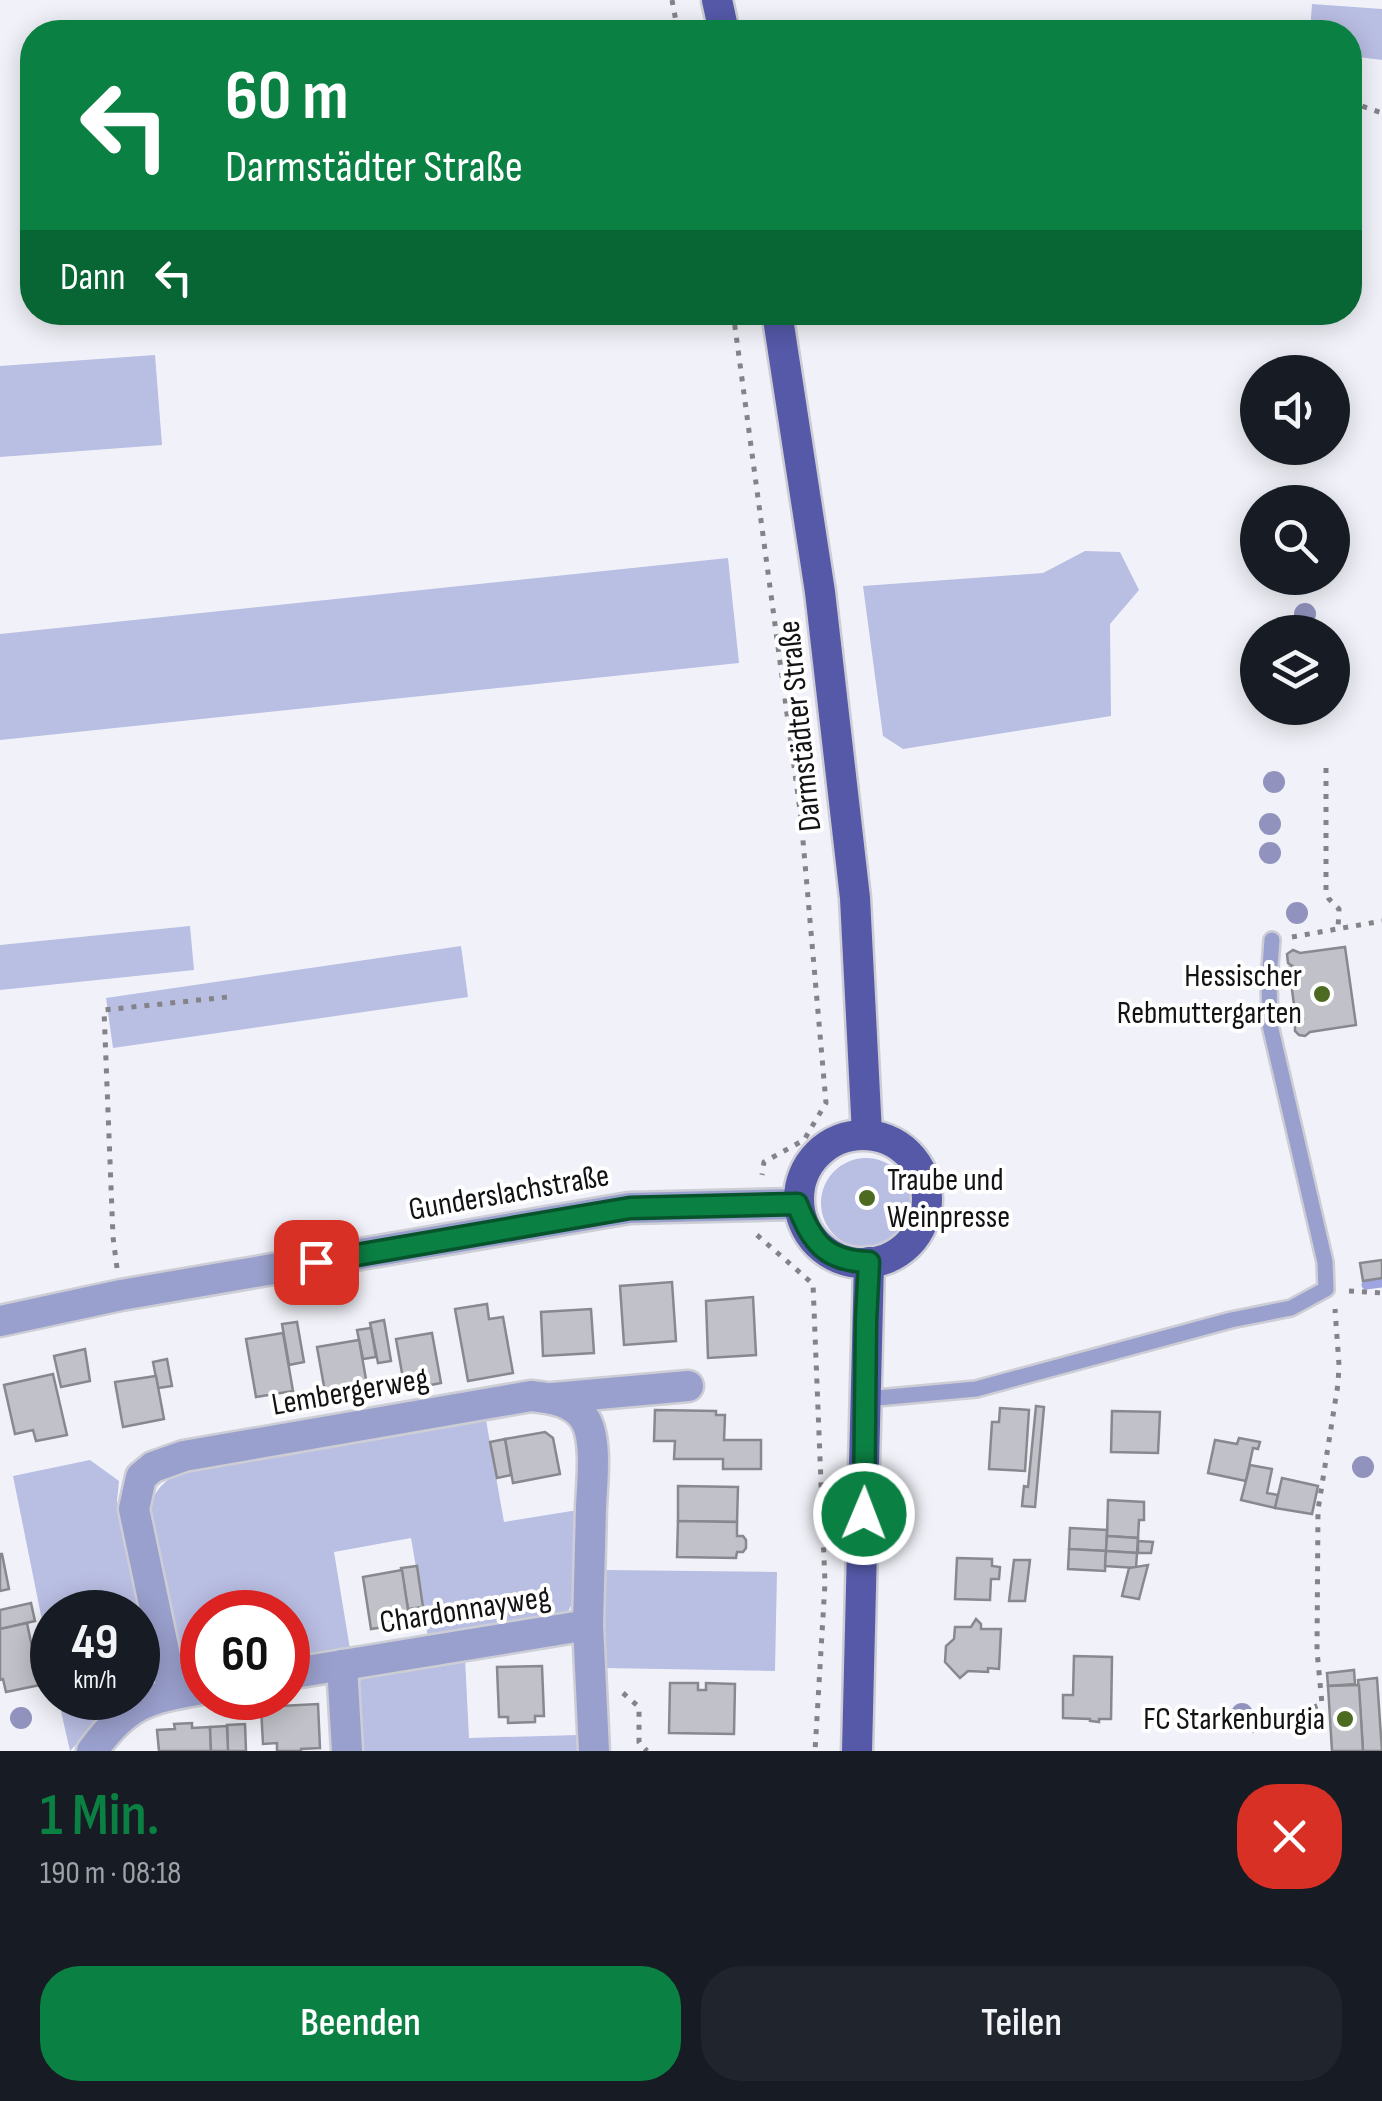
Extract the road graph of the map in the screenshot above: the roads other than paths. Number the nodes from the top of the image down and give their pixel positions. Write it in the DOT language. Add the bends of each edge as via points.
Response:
graph roads {
  1 [pos="779,325"];
  2 [pos="1272,940"];
  3 [pos="867,1134"];
  4 [pos="797,1204"];
  5 [pos="869,1262"];
  6 [pos="0,1322"];
  7 [pos="688,1386"];
  8 [pos="554,1398"];
  9 [pos="866,1399"];
  10 [pos="588,1625"];
  11 [pos="180,1665"];
  12 [pos="342,1665"];
  13 [pos="310,1670"];
  14 [pos="180,1694"];
  15 [pos="92,1751"];
  16 [pos="347,1751"];
  17 [pos="594,1751"];
  18 [pos="858,1751"];
  1 -- 3 [label="main road, Darmstädter Straße" via="820,592 853,878"];
  2 -- 9 [label="lane" via="1270,1025 1326,1262 1326,1289 1292,1308 976,1389"];
  3 -- 4 [label="main road" via="818,1152"];
  3 -- 5 [label="main road" via="900,1146 927,1188 914,1238 886,1259"];
  4 -- 5 [label="main road" via="820,1246 851,1262"];
  4 -- 6 [label="street, Gunderslachstraße" via="630,1208"];
  5 -- 9 [label="main road"];
  7 -- 8 [label="street"];
  8 -- 10 [label="street" via="586,1420 591,1440"];
  8 -- 11 [label="street, Lembergerweg" via="532,1396 184,1456 153,1467 141,1476 134,1509"];
  9 -- 18 [label="main road"];
  10 -- 12 [label="street, Chardonnayweg"];
  10 -- 17 [label="street, Chardonnayweg"];
  12 -- 13 [label="street, Chardonnayweg"];
  12 -- 16 [label="street"];
  14 -- 15 [label="street" via="135,1706"];
}
